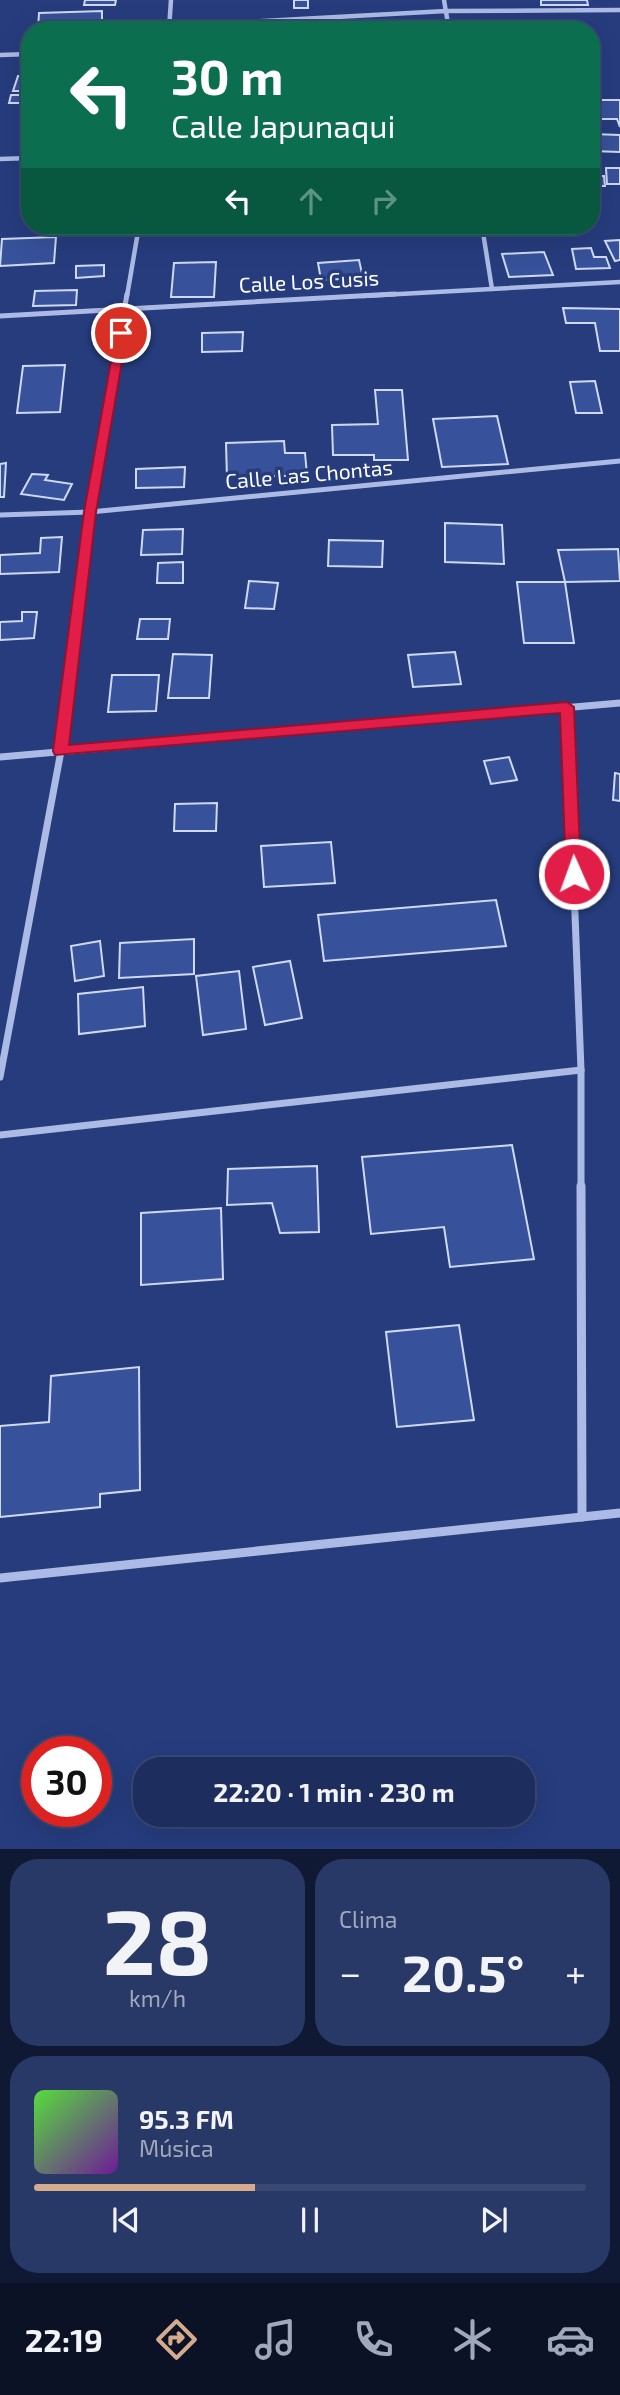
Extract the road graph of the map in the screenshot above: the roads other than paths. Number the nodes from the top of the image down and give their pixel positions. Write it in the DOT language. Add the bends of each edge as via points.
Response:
graph roads {
  1 [pos="171,0"];
  2 [pos="444,0"];
  3 [pos="620,10"];
  4 [pos="446,11"];
  5 [pos="170,21"];
  6 [pos="283,21"];
  7 [pos="448,21"];
  8 [pos="21,54"];
  9 [pos="0,55"];
  10 [pos="21,158"];
  11 [pos="0,159"];
  12 [pos="138,235"];
  13 [pos="483,235"];
  14 [pos="620,282"];
  15 [pos="492,289"];
  16 [pos="126,308"];
  17 [pos="0,316"];
  18 [pos="620,461"];
  19 [pos="90,512"];
  20 [pos="0,515"];
  21 [pos="620,703"];
  22 [pos="567,707"];
  23 [pos="61,751"];
  24 [pos="0,757"];
  25 [pos="581,1070"];
  26 [pos="0,1077"];
  27 [pos="0,1135"];
  28 [pos="620,1513"];
  29 [pos="582,1517"];
  30 [pos="0,1578"];
  1 -- 5 [label="street"];
  2 -- 4 [label="street"];
  3 -- 4 [label="street"];
  4 -- 6 [label="street"];
  4 -- 7 [label="street"];
  8 -- 9 [label="street"];
  10 -- 11 [label="street"];
  12 -- 16 [label="street"];
  13 -- 15 [label="street"];
  14 -- 15 [label="street, Calle Los Cusis"];
  15 -- 16 [label="street, Calle Los Cusis"];
  16 -- 17 [label="street, Calle Los Cusis"];
  16 -- 19 [label="street"];
  18 -- 19 [label="street, Calle Las Chontas"];
  19 -- 20 [label="street, Calle Las Chontas"];
  19 -- 23 [label="street"];
  21 -- 22 [label="street"];
  22 -- 23 [label="street"];
  22 -- 25 [label="street"];
  23 -- 24 [label="street"];
  23 -- 26 [label="street"];
  25 -- 27 [label="street"];
  25 -- 29 [label="street"];
  28 -- 29 [label="street"];
  29 -- 30 [label="street"];
}
